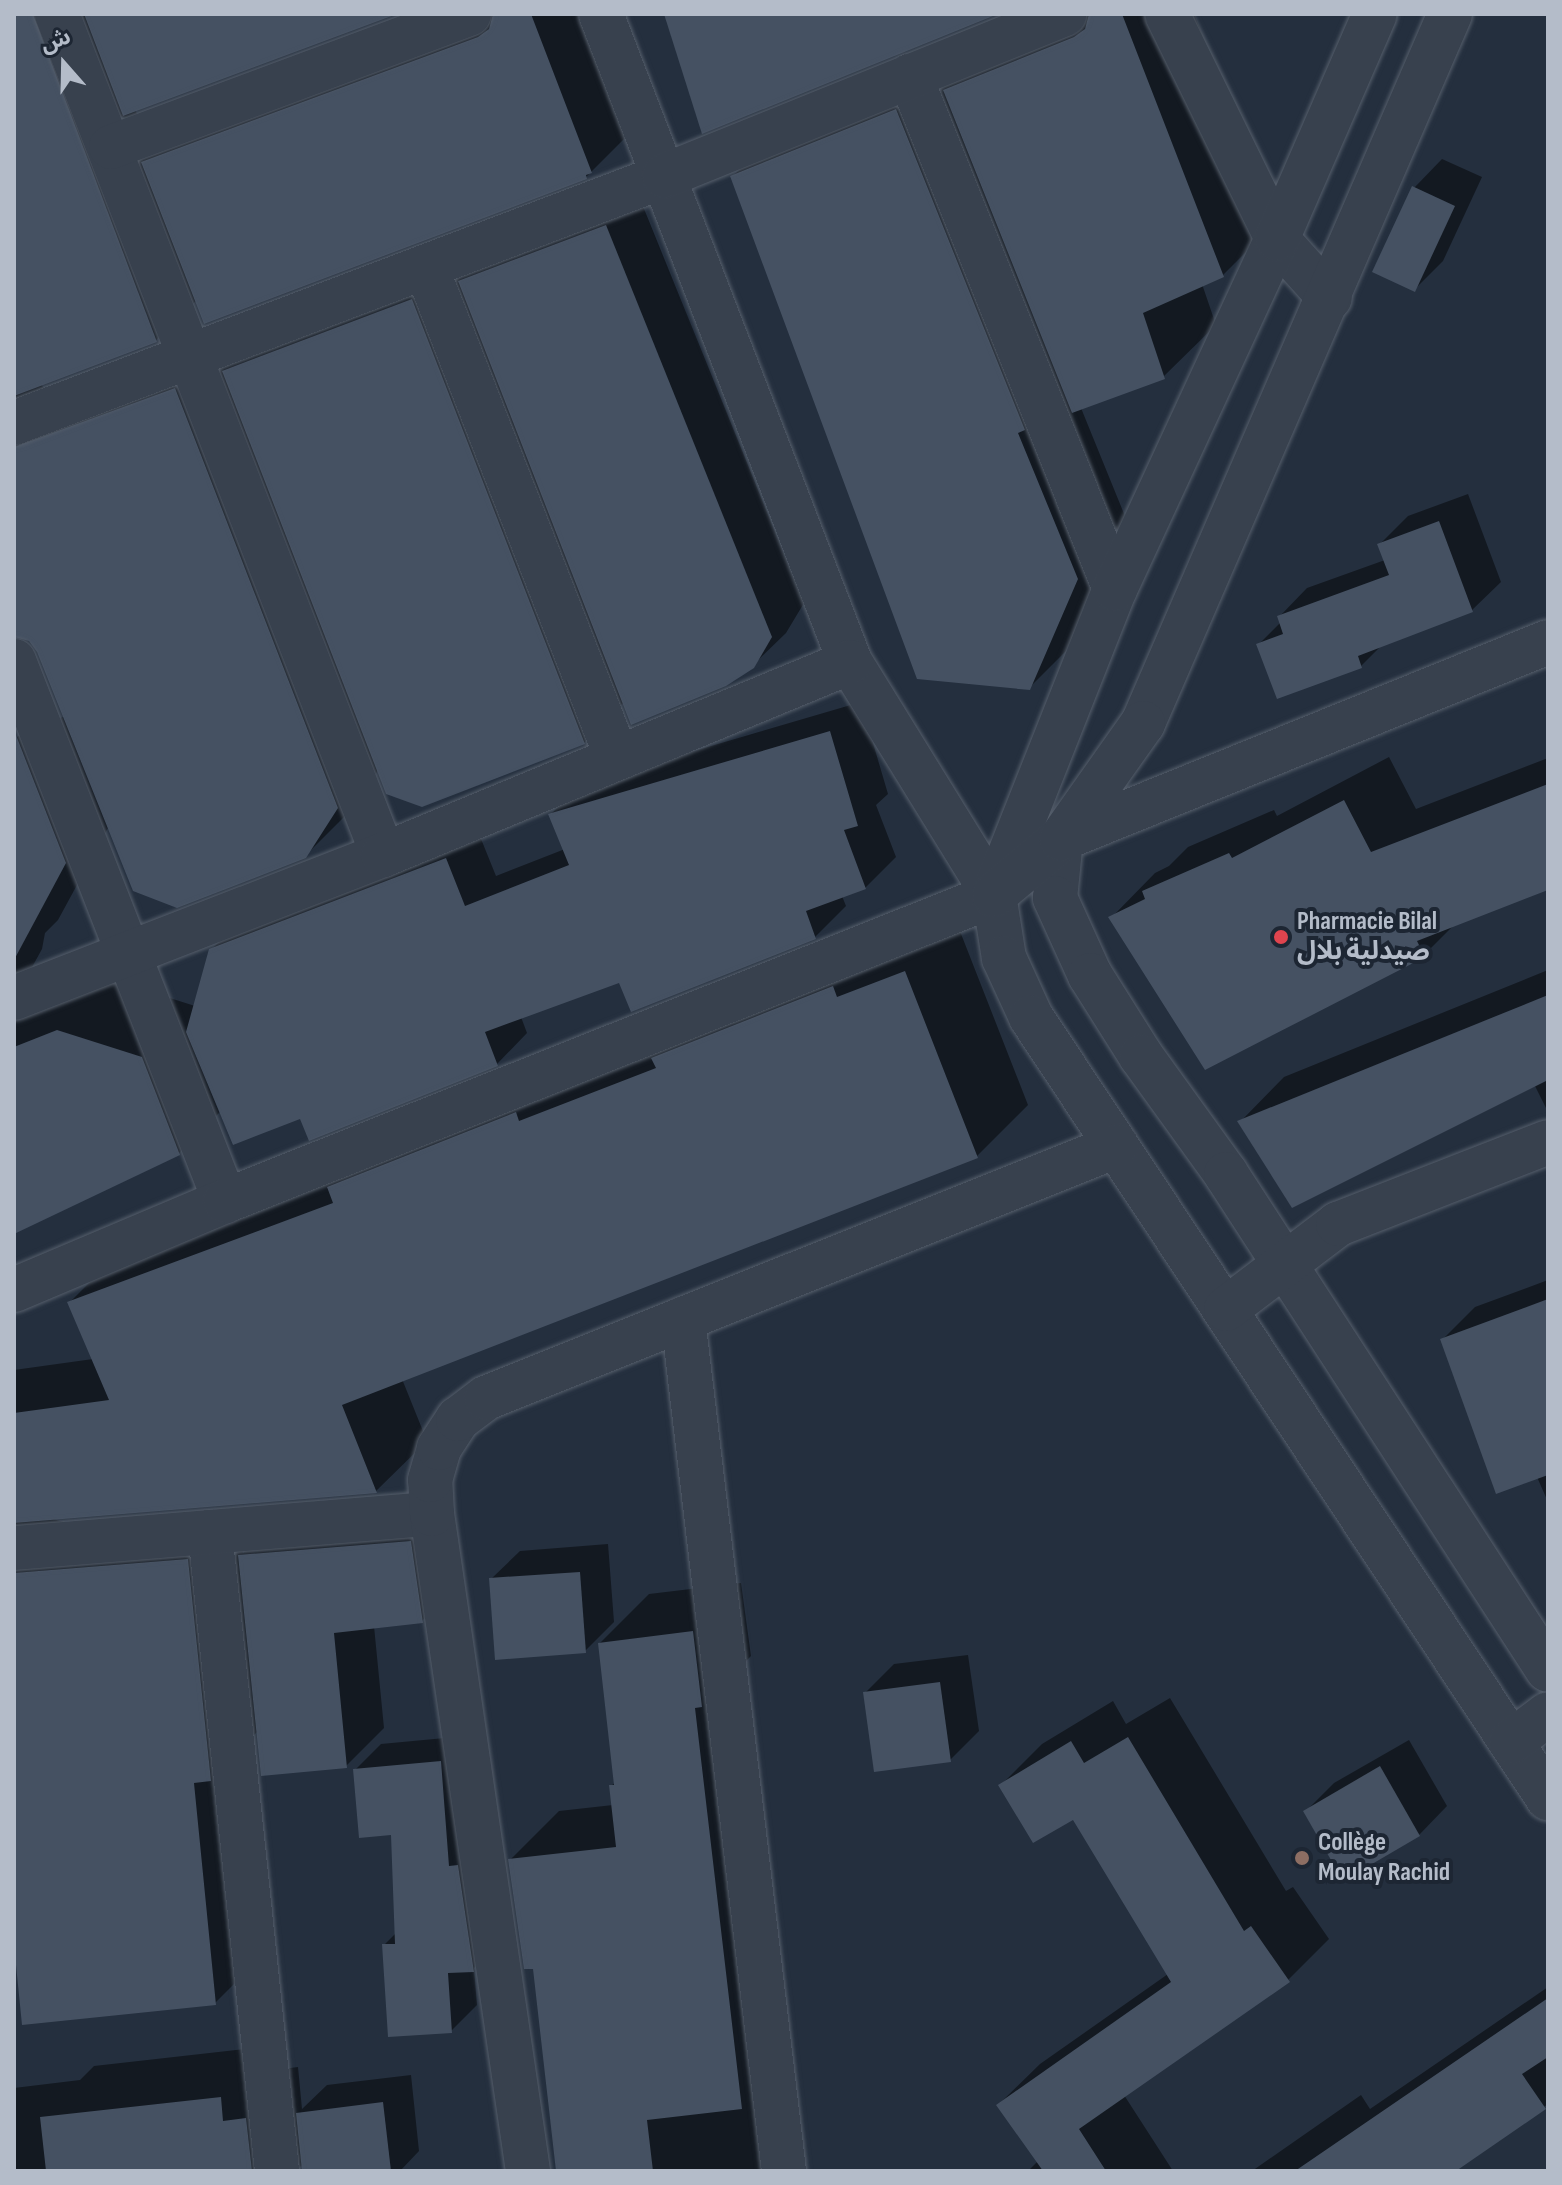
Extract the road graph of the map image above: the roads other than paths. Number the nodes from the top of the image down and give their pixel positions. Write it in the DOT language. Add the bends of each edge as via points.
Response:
graph roads {
  1 [pos="57,14"];
  2 [pos="469,14"];
  3 [pos="601,14"];
  4 [pos="1065,14"];
  5 [pos="1167,14"];
  6 [pos="1375,14"];
  7 [pos="1450,14"];
  8 [pos="910,76"];
  9 [pos="111,147"];
  10 [pos="664,176"];
  11 [pos="1277,239"];
  12 [pos="426,267"];
  13 [pos="1330,298"];
  14 [pos="190,356"];
  15 [pos="14,423"];
  16 [pos="1115,589"];
  17 [pos="1548,642"];
  18 [pos="14,661"];
  19 [pos="850,662"];
  20 [pos="22,707"];
  21 [pos="617,758"];
  22 [pos="1061,839"];
  23 [pos="383,855"];
  24 [pos="994,895"];
  25 [pos="126,952"];
  26 [pos="14,998"];
  27 [pos="1548,1142"];
  28 [pos="1116,1146"];
  29 [pos="225,1201"];
  30 [pos="1285,1268"];
  31 [pos="14,1290"];
  32 [pos="1226,1309"];
  33 [pos="683,1319"];
  34 [pos="432,1514"];
  35 [pos="210,1532"];
  36 [pos="14,1548"];
  37 [pos="1548,1670"];
  38 [pos="1548,1714"];
  39 [pos="1511,1742"];
  40 [pos="1548,1798"];
  41 [pos="277,2171"];
  42 [pos="528,2171"];
  43 [pos="784,2171"];
  1 -- 9 [label="street"];
  2 -- 9 [label="street"];
  3 -- 10 [label="street"];
  4 -- 8 [label="street"];
  5 -- 11 [label="street"];
  6 -- 11 [label="street"];
  7 -- 13 [label="street"];
  8 -- 10 [label="street"];
  8 -- 16 [label="street"];
  9 -- 14 [label="street"];
  10 -- 12 [label="street"];
  10 -- 19 [label="street"];
  11 -- 13 [label="street"];
  11 -- 16 [label="street"];
  12 -- 14 [label="street"];
  12 -- 21 [label="street"];
  13 -- 22 [label="street" via="1143,723"];
  14 -- 15 [label="street"];
  14 -- 23 [label="street"];
  16 -- 24 [label="street"];
  17 -- 22 [label="street"];
  18 -- 20 [label="street"];
  19 -- 21 [label="street"];
  19 -- 24 [label="street"];
  20 -- 25 [label="street"];
  21 -- 23 [label="street"];
  22 -- 24 [label="street"];
  22 -- 30 [label="street" via="1055,898 1090,975"];
  23 -- 25 [label="street"];
  24 -- 28 [label="street" via="1004,958 1031,1017"];
  24 -- 29 [label="street"];
  25 -- 26 [label="street"];
  25 -- 29 [label="street"];
  27 -- 30 [label="street" via="1338,1224"];
  28 -- 32 [label="street"];
  28 -- 33 [label="street"];
  29 -- 31 [label="street"];
  30 -- 32 [label="street"];
  30 -- 37 [label="street"];
  32 -- 39 [label="street"];
  33 -- 34 [label="street" via="486,1398 458,1419 439,1448 433,1469"];
  33 -- 43 [label="street"];
  34 -- 35 [label="street"];
  34 -- 42 [label="street"];
  35 -- 36 [label="street"];
  35 -- 41 [label="street"];
  38 -- 39 [label="street"];
  39 -- 40 [label="street"];
}
